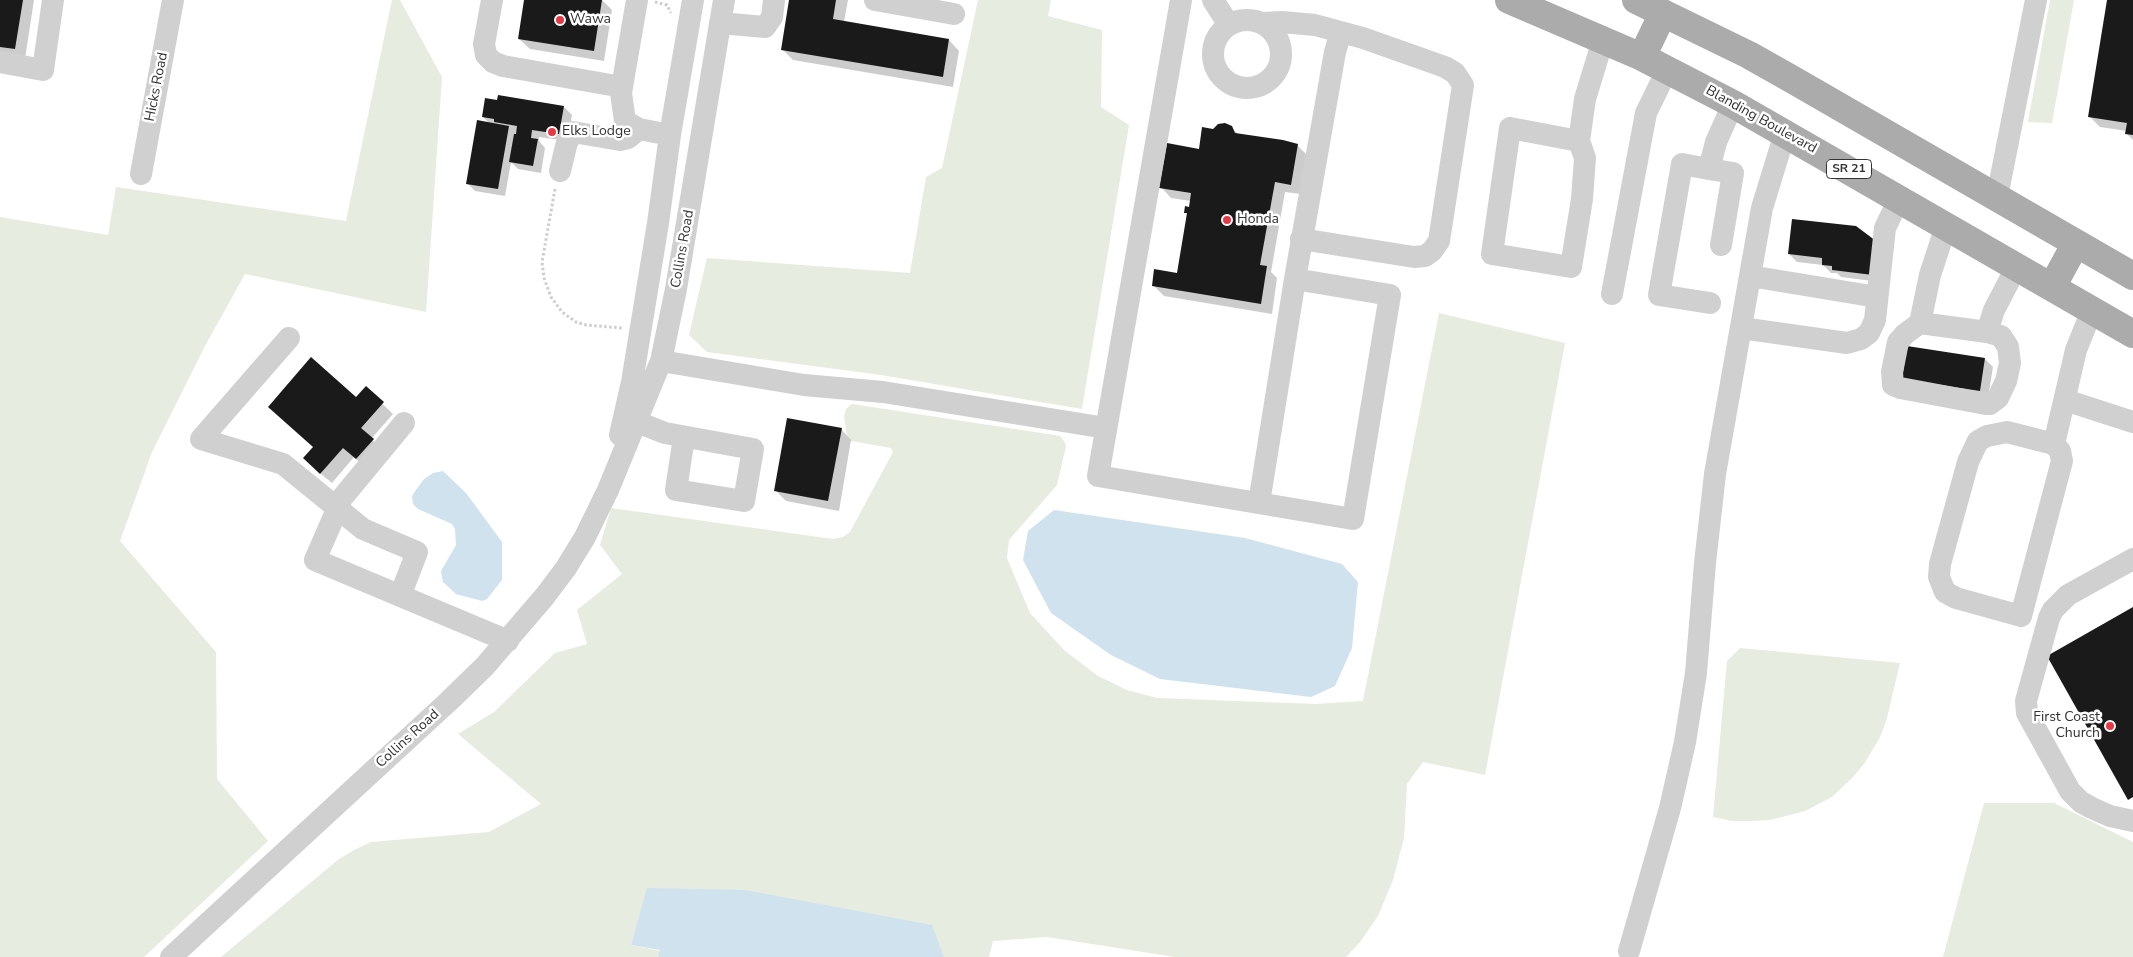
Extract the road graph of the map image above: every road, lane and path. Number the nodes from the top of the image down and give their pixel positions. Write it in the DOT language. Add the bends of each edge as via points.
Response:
graph roads {
  1 [pos="53,0"];
  2 [pos="174,0"];
  3 [pos="492,0"];
  4 [pos="693,0"];
  5 [pos="724,0"];
  6 [pos="774,0"];
  7 [pos="875,0"];
  8 [pos="1181,0"];
  9 [pos="1213,0"];
  10 [pos="1509,0"];
  11 [pos="1636,0"];
  12 [pos="2036,0"];
  13 [pos="644,1"];
  14 [pos="1667,4"];
  15 [pos="954,14"];
  16 [pos="673,18"];
  17 [pos="720,23"];
  18 [pos="1264,23"];
  19 [pos="1229,25"];
  20 [pos="1341,32"];
  21 [pos="1603,40"];
  22 [pos="1642,57"];
  23 [pos="0,62"];
  24 [pos="1667,70"];
  25 [pos="622,86"];
  26 [pos="1733,104"];
  27 [pos="639,129"];
  28 [pos="1784,133"];
  29 [pos="670,135"];
  30 [pos="1579,141"];
  31 [pos="1710,169"];
  32 [pos="560,171"];
  33 [pos="141,174"];
  34 [pos="1997,198"];
  35 [pos="1899,199"];
  36 [pos="1946,226"];
  37 [pos="1301,239"];
  38 [pos="2076,243"];
  39 [pos="1721,245"];
  40 [pos="2017,266"];
  41 [pos="1750,276"];
  42 [pos="2133,276"];
  43 [pos="1295,279"];
  44 [pos="2052,287"];
  45 [pos="1612,294"];
  46 [pos="1877,297"];
  47 [pos="1710,302"];
  48 [pos="2092,310"];
  49 [pos="1920,323"];
  50 [pos="1741,328"];
  51 [pos="640,329"];
  52 [pos="1987,332"];
  53 [pos="2133,334"];
  54 [pos="289,338"];
  55 [pos="661,361"];
  56 [pos="2065,400"];
  57 [pos="637,422"];
  58 [pos="2133,422"];
  59 [pos="404,423"];
  60 [pos="1106,428"];
  61 [pos="684,437"];
  62 [pos="2054,444"];
  63 [pos="608,490"];
  64 [pos="1259,503"];
  65 [pos="338,508"];
  66 [pos="2133,559"];
  67 [pos="400,596"];
  68 [pos="2024,606"];
  69 [pos="2050,614"];
  70 [pos="508,641"];
  71 [pos="2133,820"];
  72 [pos="1629,951"];
  73 [pos="171,957"];
  1 -- 23 [label="street" via="43,70"];
  2 -- 33 [label="street, Hicks Road"];
  3 -- 25 [label="street" via="484,44 486,54 493,62"];
  4 -- 29 [label="street, Collins Road"];
  5 -- 17 [label="street, Collins Road"];
  6 -- 17 [label="street" via="772,17 765,27"];
  7 -- 15 [label="street"];
  8 -- 60 [label="street"];
  9 -- 19 [label="street"];
  10 -- 21 [label="main road, Blanding Boulevard / SR 21"];
  11 -- 14 [label="main road"];
  12 -- 34 [label="street"];
  13 -- 16 [label="path" via="667,4"];
  13 -- 25 [label="street"];
  14 -- 22 [label="main road"];
  14 -- 34 [label="main road"];
  17 -- 55 [label="street, Collins Road"];
  18 -- 19 [label="street" via="1243,20"];
  18 -- 19 [label="street" via="1278,38 1281,59 1267,82 1250,88 1224,80 1214,63 1214,44"];
  18 -- 20 [label="street" via="1304,24"];
  20 -- 37 [label="street"];
  20 -- 37 [label="street" via="1445,67 1455,73 1463,85 1439,240 1432,252 1414,256"];
  21 -- 22 [label="main road, Blanding Boulevard / SR 21"];
  21 -- 30 [label="street" via="1585,99"];
  22 -- 24 [label="main road, Blanding Boulevard / SR 21"];
  24 -- 26 [label="main road, Blanding Boulevard / SR 21"];
  24 -- 45 [label="street" via="1646,113"];
  25 -- 27 [label="street" via="626,121"];
  26 -- 28 [label="main road, Blanding Boulevard / SR 21"];
  26 -- 31 [label="street" via="1716,142"];
  27 -- 29 [label="street"];
  27 -- 32 [label="street" via="620,140 573,132 567,142"];
  28 -- 35 [label="main road, Blanding Boulevard / SR 21"];
  28 -- 41 [label="street" via="1762,208"];
  29 -- 51 [label="street, Collins Road"];
  30 -- 30 [label="street" via="1585,158 1571,267 1492,254 1510,128"];
  31 -- 39 [label="street" via="1733,174"];
  31 -- 47 [label="street" via="1682,164 1660,295"];
  32 -- 51 [label="path" via="542,255 544,278 551,297 562,312 576,322"];
  34 -- 38 [label="main road"];
  35 -- 36 [label="main road, Blanding Boulevard / SR 21"];
  35 -- 46 [label="street" via="1885,228"];
  36 -- 40 [label="main road, Blanding Boulevard / SR 21"];
  36 -- 49 [label="street" via="1928,282"];
  37 -- 43 [label="street"];
  38 -- 42 [label="main road"];
  38 -- 44 [label="main road"];
  40 -- 44 [label="main road, Blanding Boulevard / SR 21"];
  40 -- 52 [label="street" via="1994,310"];
  41 -- 46 [label="street"];
  41 -- 50 [label="street"];
  43 -- 64 [label="street"];
  43 -- 64 [label="street" via="1390,295 1352,519"];
  44 -- 48 [label="main road, Blanding Boulevard / SR 21"];
  46 -- 50 [label="street" via="1871,330 1854,342"];
  48 -- 53 [label="main road, Blanding Boulevard / SR 21"];
  48 -- 56 [label="street" via="2081,335"];
  49 -- 52 [label="street"];
  49 -- 52 [label="street" via="1898,342 1891,377 1893,385 1986,404 1994,402 2001,394 2010,359 2004,339"];
  50 -- 72 [label="street" via="1715,474 1696,673 1684,742 1670,808"];
  51 -- 63 [label="street, Collins Road"];
  54 -- 65 [label="street" via="201,439 283,464"];
  55 -- 57 [label="street, Collins Road"];
  55 -- 60 [label="street"];
  56 -- 58 [label="street"];
  56 -- 62 [label="street"];
  57 -- 61 [label="street"];
  57 -- 63 [label="street, Collins Road"];
  59 -- 65 [label="street" via="342,498"];
  60 -- 64 [label="street" via="1098,476"];
  62 -- 68 [label="street" via="2060,451 2062,465"];
  62 -- 68 [label="street" via="2007,432 1991,434 1978,441 1968,462 1940,564 1940,582 1949,594 2022,616"];
  63 -- 70 [label="street, Collins Road" via="566,568"];
  65 -- 67 [label="street" via="363,529 417,552"];
  65 -- 67 [label="street" via="315,560"];
  66 -- 69 [label="street" via="2068,595"];
  67 -- 70 [label="street"];
  68 -- 69 [label="street"];
  69 -- 71 [label="street" via="2027,694 2028,713 2070,792 2086,805 2110,816"];
  70 -- 73 [label="street, Collins Road" via="449,701"];
}
